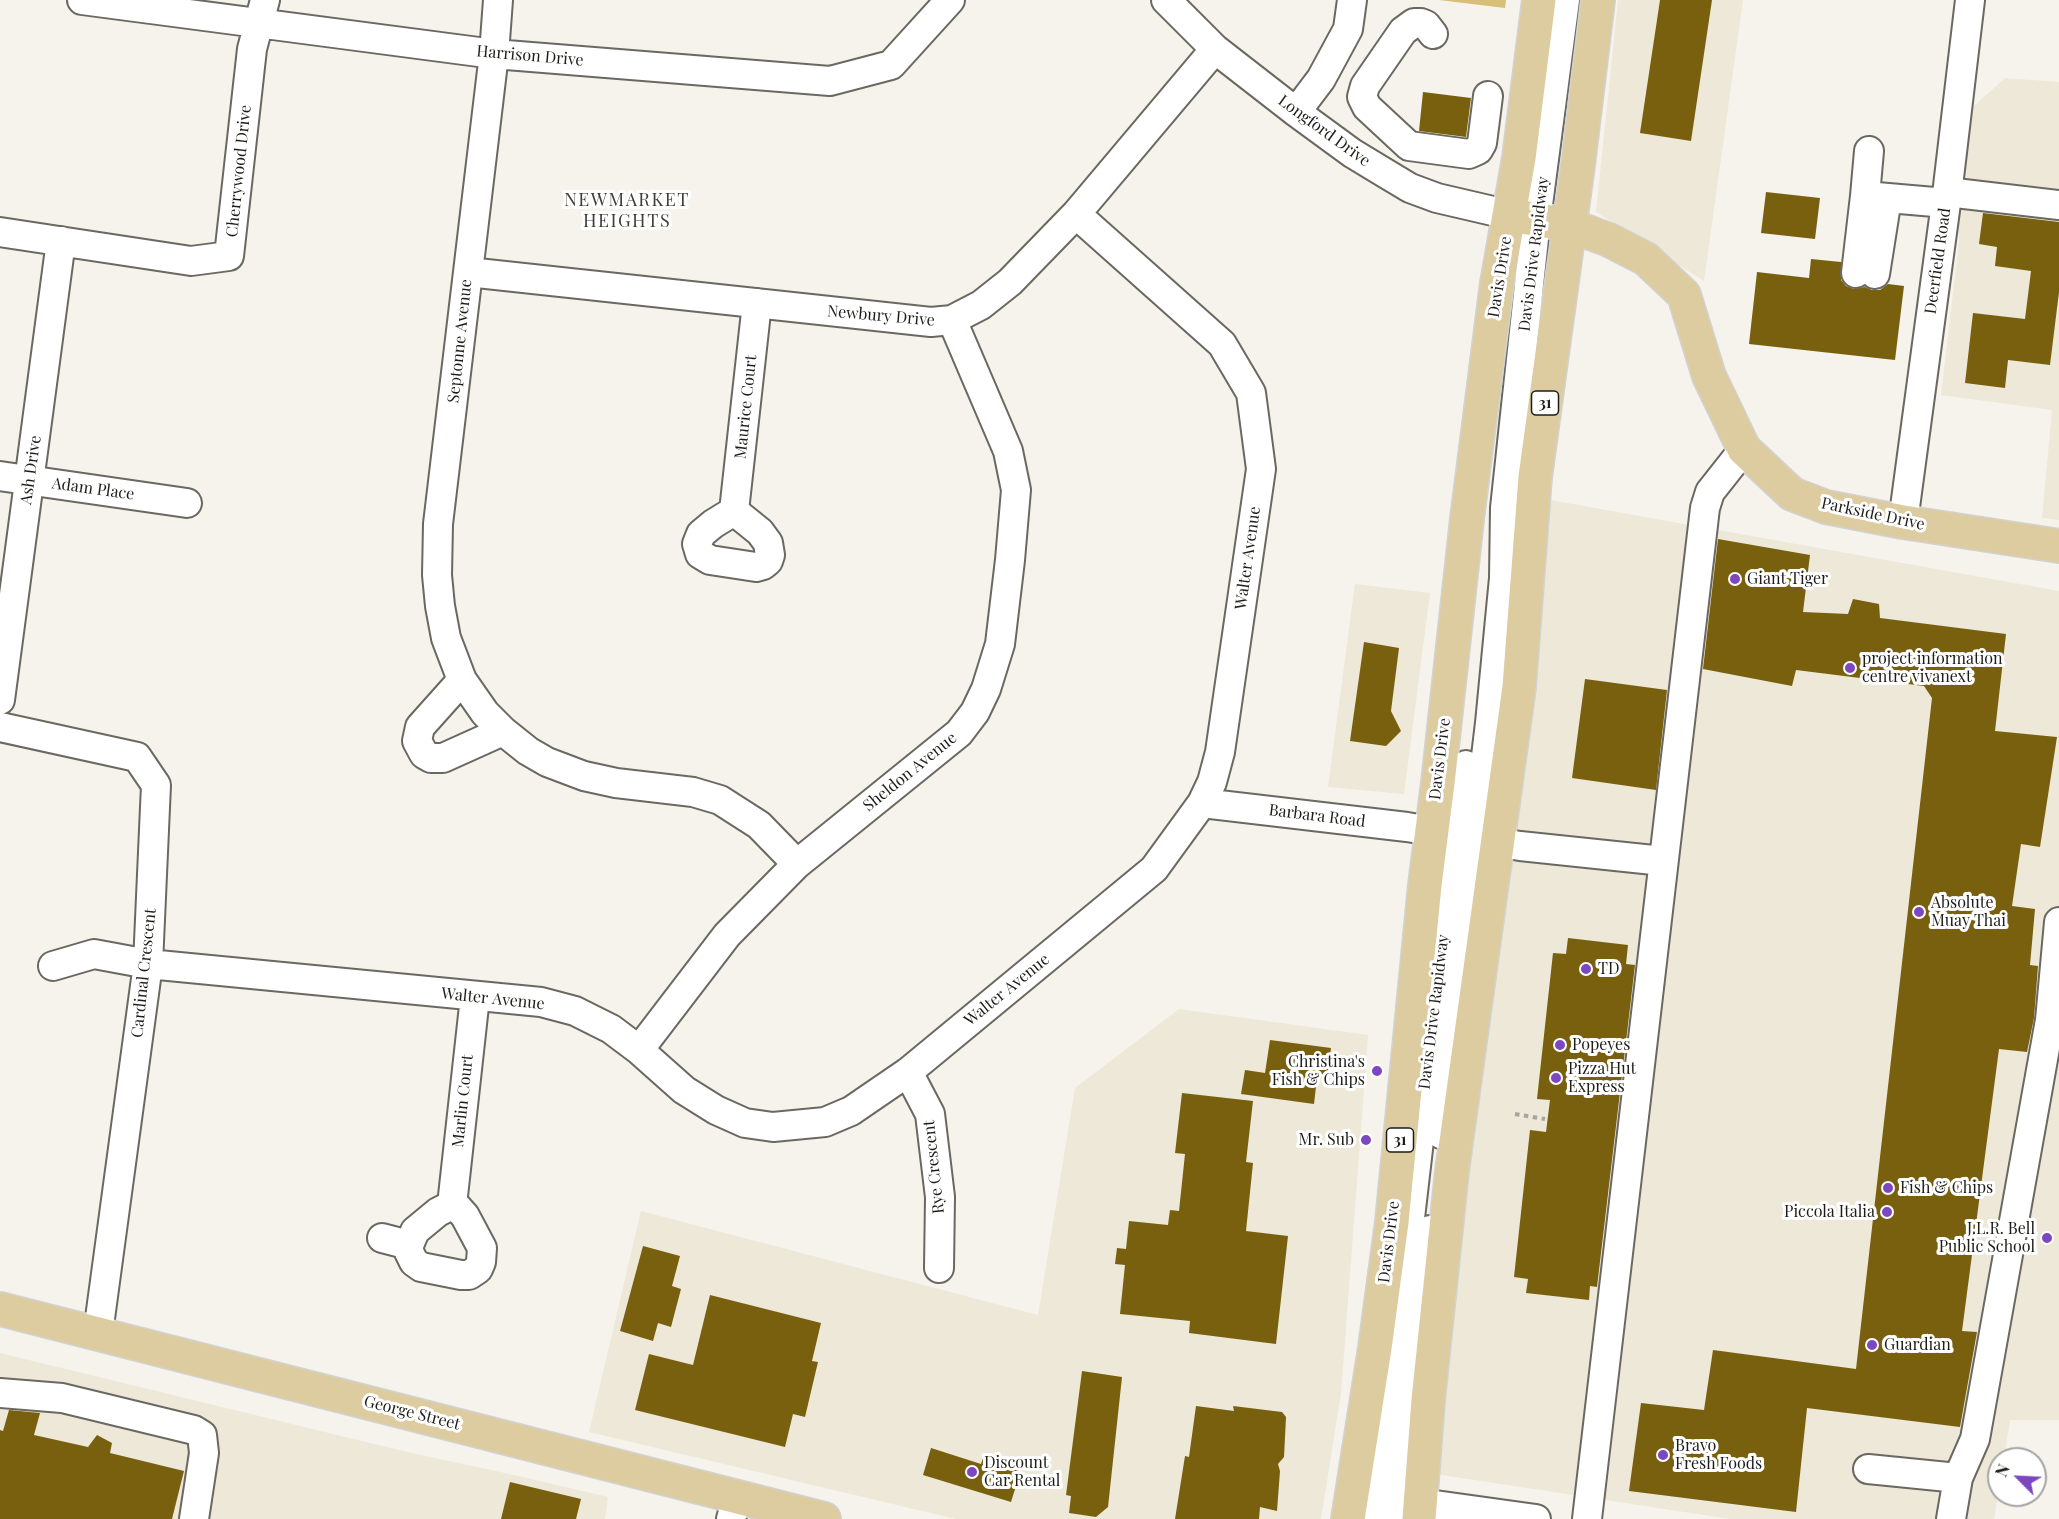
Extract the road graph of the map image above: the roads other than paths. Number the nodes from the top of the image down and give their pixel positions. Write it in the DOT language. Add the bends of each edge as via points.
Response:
graph roads {
  1 [pos="82,0"];
  2 [pos="498,0"];
  3 [pos="950,0"];
  4 [pos="1166,0"];
  5 [pos="1352,0"];
  6 [pos="1539,0"];
  7 [pos="1565,0"];
  8 [pos="1598,0"];
  9 [pos="1970,0"];
  10 [pos="262,12"];
  11 [pos="1433,34"];
  12 [pos="1215,49"];
  13 [pos="494,54"];
  14 [pos="1488,96"];
  15 [pos="1296,112"];
  16 [pos="1869,151"];
  17 [pos="1876,197"];
  18 [pos="1947,197"];
  19 [pos="2059,205"];
  20 [pos="1076,214"];
  21 [pos="1523,217"];
  22 [pos="1569,225"];
  23 [pos="0,232"];
  24 [pos="61,241"];
  25 [pos="468,272"];
  26 [pos="1865,273"];
  27 [pos="757,303"];
  28 [pos="952,320"];
  29 [pos="1744,449"];
  30 [pos="0,476"];
  31 [pos="30,480"];
  32 [pos="187,503"];
  33 [pos="734,512"];
  34 [pos="1903,522"];
  35 [pos="2059,546"];
  36 [pos="462,680"];
  37 [pos="0,700"];
  38 [pos="0,727"];
  39 [pos="503,730"];
  40 [pos="1202,803"];
  41 [pos="1466,837"];
  42 [pos="1663,861"];
  43 [pos="797,864"];
  44 [pos="2059,922"];
  45 [pos="148,964"];
  46 [pos="53,966"];
  47 [pos="475,997"];
  48 [pos="639,1050"];
  49 [pos="908,1072"];
  50 [pos="452,1205"];
  51 [pos="382,1238"];
  52 [pos="409,1245"];
  53 [pos="939,1268"];
  54 [pos="0,1309"];
  55 [pos="98,1333"];
  56 [pos="0,1393"];
  57 [pos="1868,1469"];
  58 [pos="1958,1478"];
  59 [pos="734,1508"];
  60 [pos="1412,1514"];
  61 [pos="194,1519"];
  62 [pos="824,1519"];
  63 [pos="1348,1519"];
  64 [pos="1375,1519"];
  65 [pos="1536,1519"];
  66 [pos="1587,1519"];
  67 [pos="1952,1519"];
  1 -- 10 [label="street, Harrison Drive" via="240,20"];
  2 -- 13 [label="street, Septonne Avenue"];
  3 -- 13 [label="street, Harrison Drive" via="891,65 830,81"];
  4 -- 12 [label="street, Longford Drive"];
  5 -- 15 [label="street" via="1348,29 1322,79"];
  6 -- 21 [label="main road, Davis Drive / 31"];
  7 -- 21 [label="street, Davis Drive Rapidway"];
  8 -- 22 [label="main road, Davis Drive / 31"];
  9 -- 18 [label="street, Deerfield Road"];
  10 -- 13 [label="street, Harrison Drive"];
  10 -- 24 [label="street, Cherrywood Drive" via="252,49 229,256 191,261"];
  11 -- 14 [label="street" via="1420,23 1403,31 1365,86 1362,97 1367,107 1409,146 1469,154 1482,143"];
  12 -- 15 [label="street, Longford Drive"];
  12 -- 20 [label="street, Newbury Drive"];
  13 -- 25 [label="street, Septonne Avenue"];
  15 -- 21 [label="street, Longford Drive" via="1352,153 1410,188"];
  16 -- 17 [label="street"];
  17 -- 18 [label="street"];
  17 -- 26 [label="street"];
  18 -- 19 [label="street"];
  18 -- 34 [label="street, Deerfield Road"];
  20 -- 28 [label="street, Newbury Drive" via="1010,282 981,305"];
  20 -- 40 [label="street, Walter Avenue" via="1222,344 1251,393 1261,469 1220,752"];
  21 -- 22 [label="main road, Parkside Drive"];
  21 -- 41 [label="street, Davis Drive Rapidway" via="1505,508 1484,600"];
  21 -- 41 [label="main road, Davis Drive / 31" via="1497,283 1467,519"];
  22 -- 29 [label="main road, Parkside Drive" via="1591,231 1646,259 1684,295 1709,376"];
  22 -- 41 [label="main road, Davis Drive / 31" via="1535,477 1519,687"];
  23 -- 24 [label="street, Cherrywood Drive"];
  24 -- 31 [label="street, Ash Drive"];
  25 -- 27 [label="street, Newbury Drive"];
  25 -- 36 [label="street, Septonne Avenue" via="438,524 437,575 446,638"];
  27 -- 28 [label="street, Newbury Drive" via="931,322"];
  27 -- 33 [label="street, Maurice Court"];
  28 -- 43 [label="street, Sheldon Avenue" via="1008,451 1016,490 1000,644 994,668 975,712 959,733"];
  29 -- 34 [label="main road, Parkside Drive" via="1792,494 1826,507"];
  29 -- 42 [label="street" via="1710,492 1705,508"];
  30 -- 31 [label="street, Adam Place"];
  31 -- 32 [label="street, Adam Place"];
  31 -- 37 [label="street, Ash Drive"];
  33 -- 33 [label="street" via="687,543 710,560 756,567 768,561 770,549 765,537"];
  34 -- 35 [label="main road, Parkside Drive"];
  36 -- 39 [label="street, Septonne Avenue"];
  36 -- 39 [label="street" via="420,727 417,741 424,754 443,758"];
  38 -- 45 [label="street, Cardinal Crescent" via="137,757 156,784"];
  39 -- 43 [label="street, Septonne Avenue" via="547,762 584,776 693,792 720,800 759,825"];
  40 -- 41 [label="street, Barbara Road"];
  40 -- 49 [label="street, Walter Avenue" via="1154,869"];
  41 -- 42 [label="street, Barbara Road"];
  41 -- 60 [label="main road, Davis Drive / 31" via="1452,1171"];
  41 -- 63 [label="main road, Davis Drive / 31" via="1423,897 1392,1222"];
  41 -- 64 [label="street, Davis Drive Rapidway" via="1413,1182"];
  42 -- 66 [label="street"];
  43 -- 48 [label="street, Sheldon Avenue" via="727,935"];
  44 -- 58 [label="street" via="2050,1020 1978,1428"];
  45 -- 46 [label="street, Walter Avenue" via="94,954"];
  45 -- 47 [label="street, Walter Avenue"];
  45 -- 55 [label="street, Cardinal Crescent"];
  47 -- 48 [label="street, Walter Avenue" via="541,1002 575,1011 611,1029"];
  47 -- 50 [label="street, Marlin Court"];
  48 -- 49 [label="street, Walter Avenue" via="684,1090 716,1110 745,1123 773,1127 825,1122 851,1111"];
  49 -- 53 [label="street, Rye Crescent" via="930,1114 940,1197"];
  50 -- 52 [label="street" via="425,1221"];
  50 -- 52 [label="street" via="465,1216 482,1248 481,1262 474,1273 461,1275 421,1267 411,1257"];
  51 -- 52 [label="street"];
  54 -- 55 [label="main road, George Street"];
  55 -- 59 [label="main road, George Street"];
  56 -- 61 [label="street" via="62,1398 202,1435 204,1453"];
  57 -- 58 [label="street"];
  58 -- 67 [label="street"];
  59 -- 62 [label="main road, George Street"];
  60 -- 65 [label="street"];
}
